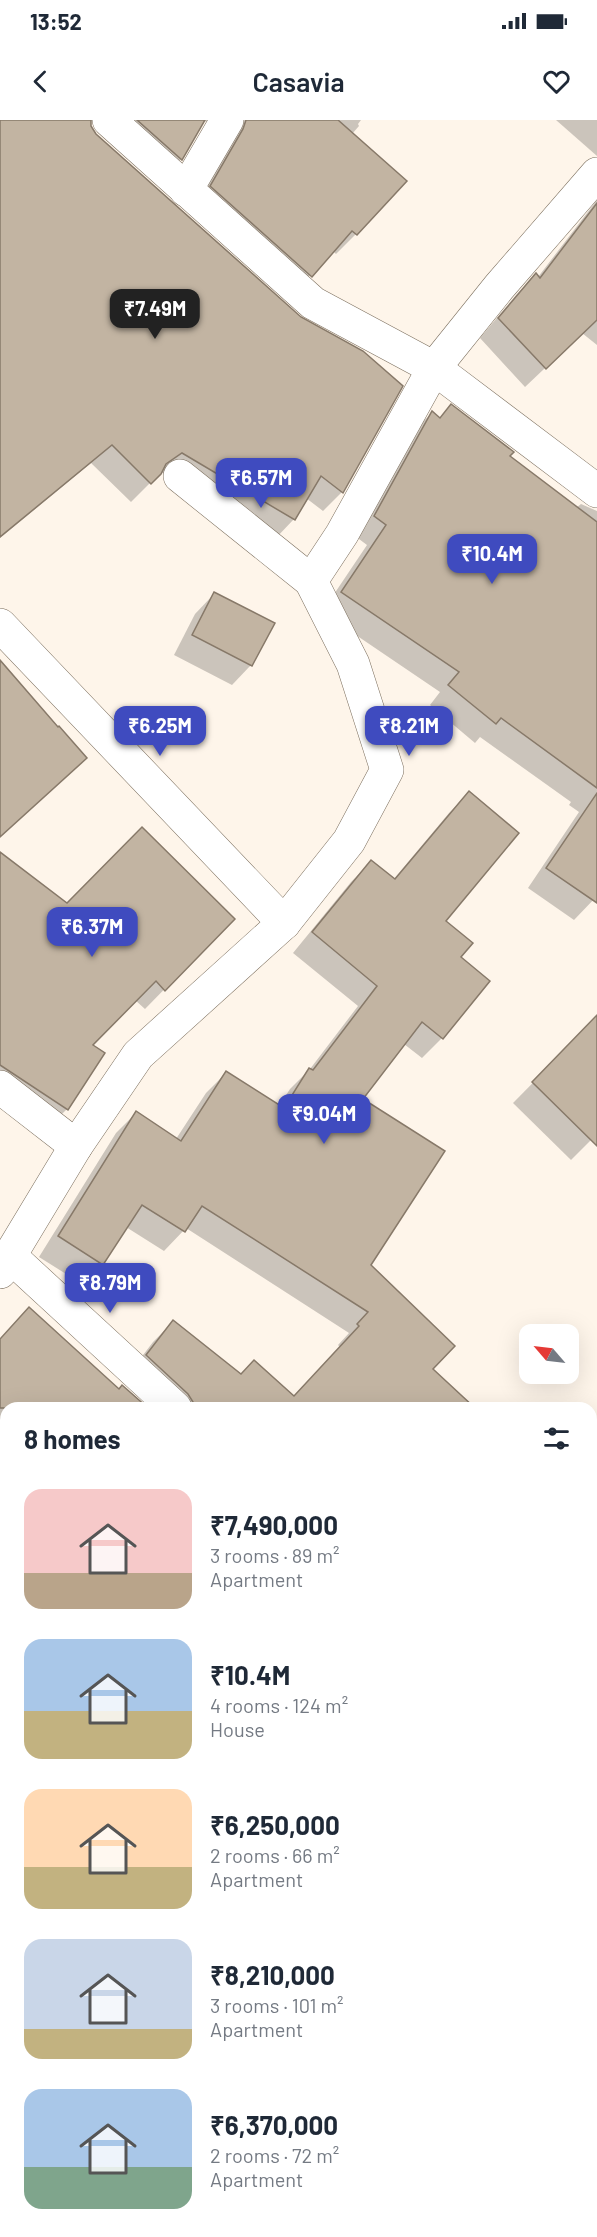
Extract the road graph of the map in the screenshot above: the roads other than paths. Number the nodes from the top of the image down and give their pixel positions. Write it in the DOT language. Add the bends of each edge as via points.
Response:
graph roads {
  1 [pos="109,120"];
  2 [pos="226,120"];
  3 [pos="597,174"];
  4 [pos="186,190"];
  5 [pos="434,368"];
  6 [pos="180,476"];
  7 [pos="597,491"];
  8 [pos="311,581"];
  9 [pos="0,626"];
  10 [pos="284,923"];
  11 [pos="0,1087"];
  12 [pos="76,1146"];
  13 [pos="5,1264"];
  14 [pos="168,1402"];
  1 -- 4 [label="street"];
  2 -- 4 [label="street"];
  3 -- 5 [label="street"];
  4 -- 5 [label="street" via="313,303"];
  5 -- 7 [label="street"];
  5 -- 8 [label="street" via="342,534"];
  6 -- 8 [label="street"];
  8 -- 10 [label="street" via="353,664 387,770 349,841"];
  9 -- 10 [label="street"];
  10 -- 12 [label="street" via="138,1055"];
  11 -- 12 [label="street"];
  12 -- 13 [label="street"];
  13 -- 14 [label="street"];
}
